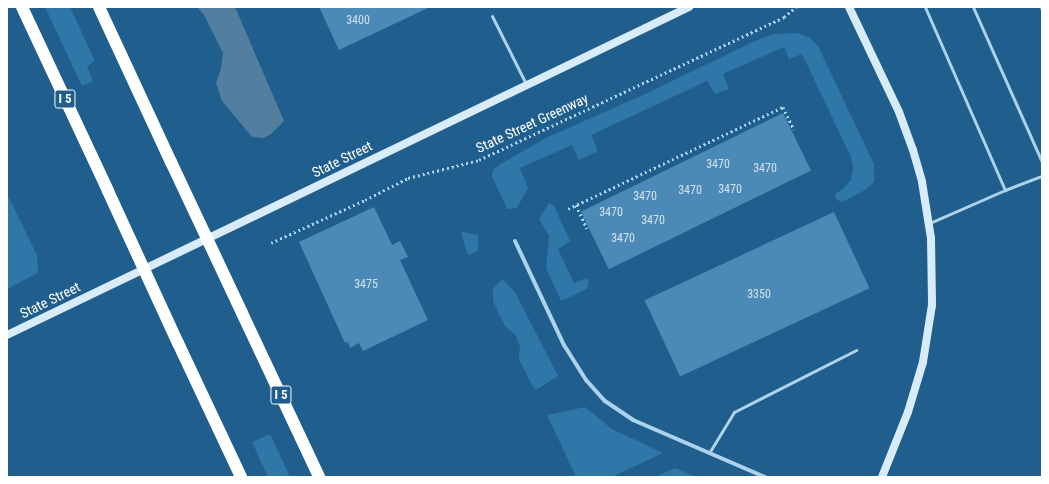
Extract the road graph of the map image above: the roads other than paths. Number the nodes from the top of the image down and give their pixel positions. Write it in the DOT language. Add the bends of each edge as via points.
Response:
graph roads {
  1 [pos="22,7"];
  2 [pos="99,7"];
  3 [pos="689,7"];
  4 [pos="849,7"];
  5 [pos="925,7"];
  6 [pos="973,7"];
  7 [pos="1041,7"];
  8 [pos="1042,10"];
  9 [pos="492,16"];
  10 [pos="527,84"];
  11 [pos="1042,162"];
  12 [pos="1042,176"];
  13 [pos="1005,190"];
  14 [pos="928,224"];
  15 [pos="515,241"];
  16 [pos="7,335"];
  17 [pos="856,350"];
  18 [pos="709,453"];
  19 [pos="241,477"];
  20 [pos="319,477"];
  21 [pos="765,477"];
  22 [pos="882,477"];
  1 -- 19 [label="highway, I 5, bridge"];
  2 -- 20 [label="highway, I 5, bridge"];
  3 -- 10 [label="main road, State Street"];
  4 -- 14 [label="main road" via="899,112 913,150 922,182"];
  5 -- 13 [label="lane"];
  6 -- 11 [label="lane"];
  7 -- 8 [label="lane"];
  9 -- 10 [label="lane"];
  10 -- 16 [label="main road, State Street"];
  12 -- 13 [label="lane"];
  13 -- 14 [label="lane"];
  14 -- 22 [label="main road" via="932,305 923,362 908,412"];
  15 -- 18 [label="street" via="564,345 586,380 605,401 633,420"];
  17 -- 18 [label="lane" via="734,412"];
  18 -- 21 [label="street"];
}
